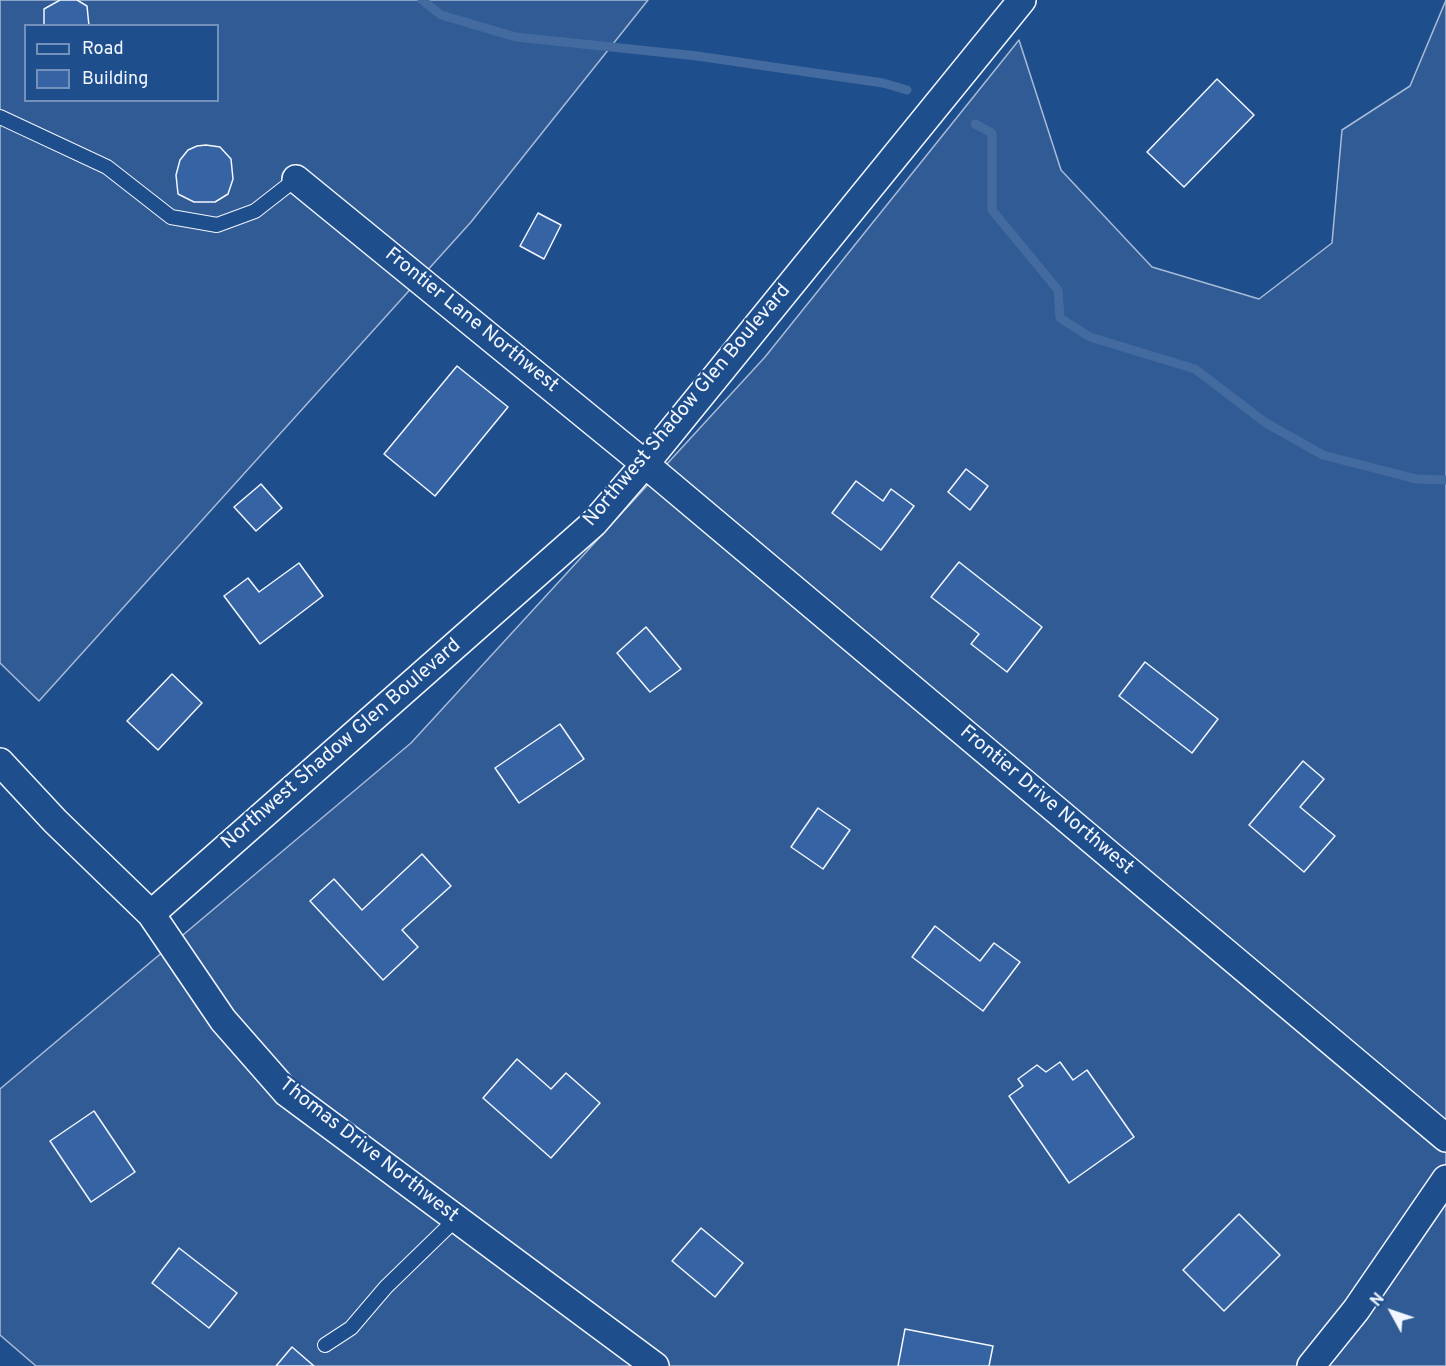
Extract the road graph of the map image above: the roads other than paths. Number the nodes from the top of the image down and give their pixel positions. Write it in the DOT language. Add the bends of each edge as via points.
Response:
graph roads {
  1 [pos="1022,0"];
  2 [pos="0,117"];
  3 [pos="296,179"];
  4 [pos="645,464"];
  5 [pos="0,762"];
  6 [pos="151,915"];
  7 [pos="1446,1138"];
  8 [pos="1446,1179"];
  9 [pos="456,1219"];
  10 [pos="325,1345"];
  11 [pos="655,1366"];
  12 [pos="1311,1366"];
  1 -- 4 [label="street, Northwest Shadow Glen Boulevard"];
  2 -- 3 [label="lane" via="107,167 171,217 217,225 255,211"];
  3 -- 4 [label="street, Frontier Lane Northwest"];
  4 -- 6 [label="street, Northwest Shadow Glen Boulevard" via="594,523"];
  4 -- 7 [label="street, Frontier Drive Northwest"];
  5 -- 6 [label="street, Thomas Drive Northwest"];
  6 -- 9 [label="street, Thomas Drive Northwest" via="223,1020 287,1093"];
  8 -- 12 [label="street" via="1356,1310"];
  9 -- 10 [label="lane" via="386,1287 351,1328"];
  9 -- 11 [label="street, Thomas Drive Northwest"];
}
